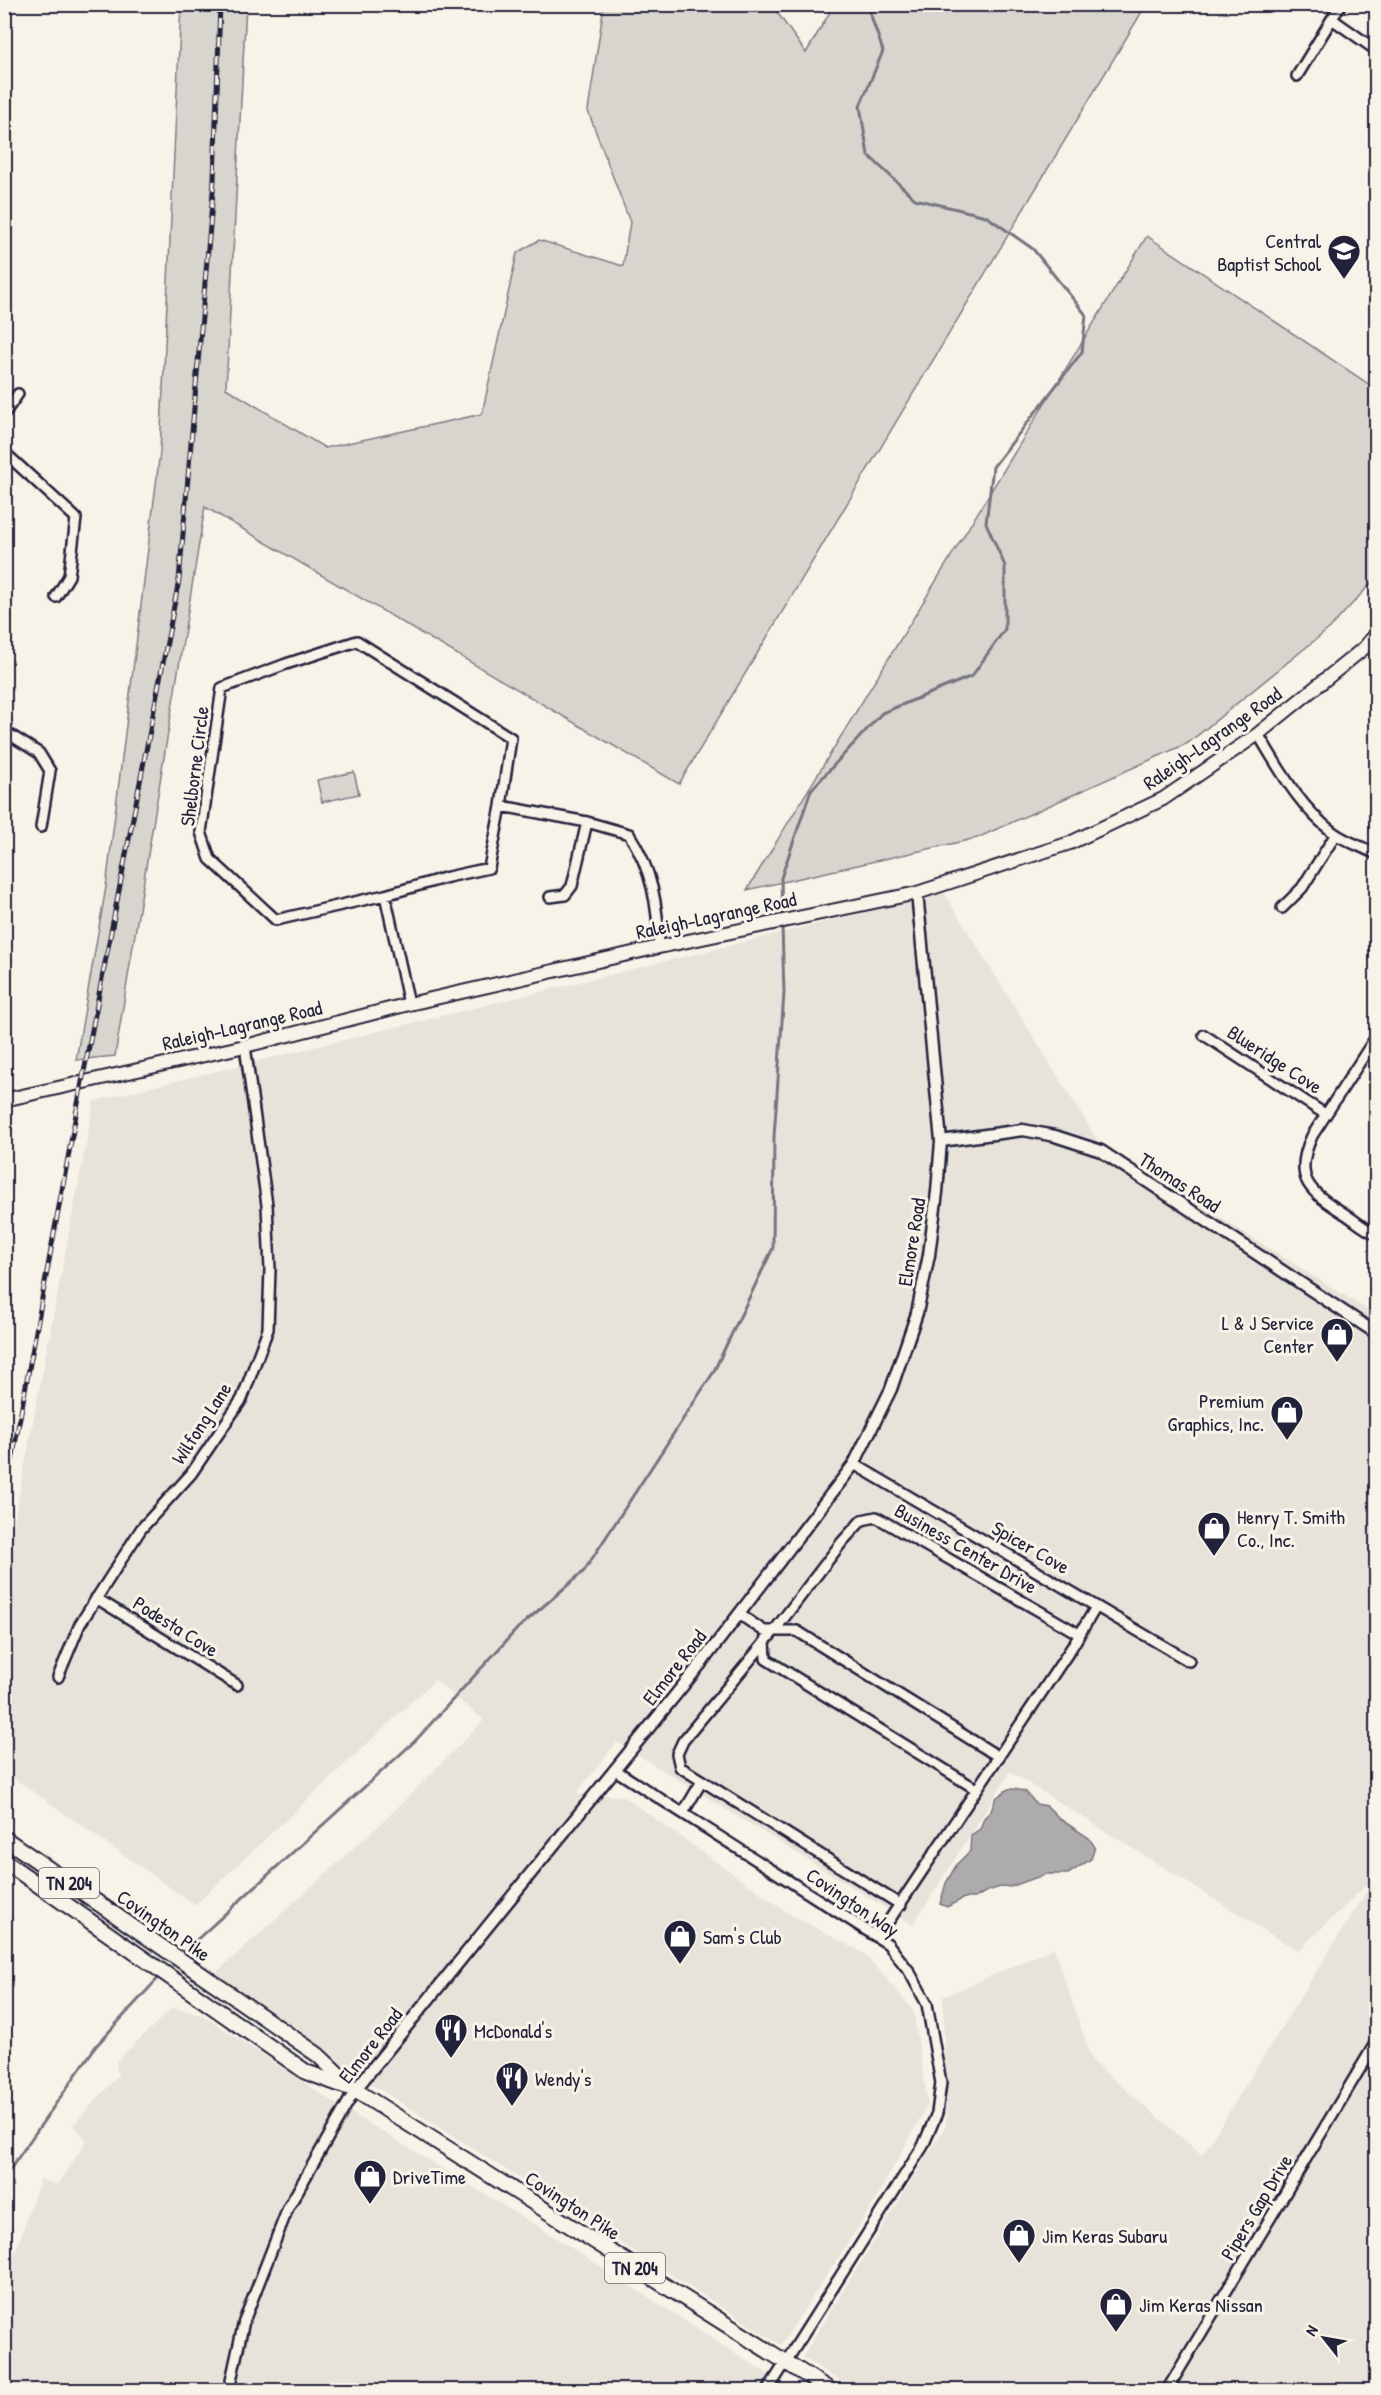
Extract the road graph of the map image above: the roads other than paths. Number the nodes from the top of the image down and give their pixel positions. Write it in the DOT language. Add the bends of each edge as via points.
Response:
graph roads {
  1 [pos="1341,4"];
  2 [pos="1332,19"];
  3 [pos="1377,50"];
  4 [pos="1297,76"];
  5 [pos="18,394"];
  6 [pos="4,414"];
  7 [pos="4,452"];
  8 [pos="56,597"];
  9 [pos="1377,634"];
  10 [pos="4,731"];
  11 [pos="1258,734"];
  12 [pos="501,806"];
  13 [pos="587,822"];
  14 [pos="41,826"];
  15 [pos="1336,834"];
  16 [pos="1377,854"];
  17 [pos="917,893"];
  18 [pos="385,895"];
  19 [pos="550,897"];
  20 [pos="1282,908"];
  21 [pos="659,947"];
  22 [pos="409,1004"];
  23 [pos="1204,1035"];
  24 [pos="1377,1037"];
  25 [pos="245,1046"];
  26 [pos="4,1100"];
  27 [pos="1325,1114"];
  28 [pos="941,1141"];
  29 [pos="1377,1234"];
  30 [pos="1377,1333"];
  31 [pos="854,1464"];
  32 [pos="96,1598"];
  33 [pos="1096,1607"];
  34 [pos="739,1614"];
  35 [pos="764,1631"];
  36 [pos="774,1631"];
  37 [pos="1080,1634"];
  38 [pos="765,1643"];
  39 [pos="1189,1662"];
  40 [pos="58,1677"];
  41 [pos="237,1685"];
  42 [pos="999,1756"];
  43 [pos="615,1770"];
  44 [pos="702,1780"];
  45 [pos="976,1790"];
  46 [pos="683,1814"];
  47 [pos="4,1838"];
  48 [pos="4,1861"];
  49 [pos="901,1905"];
  50 [pos="878,1937"];
  51 [pos="1377,2042"];
  52 [pos="355,2090"];
  53 [pos="785,2363"];
  54 [pos="229,2391"];
  55 [pos="768,2391"];
  56 [pos="830,2391"];
  57 [pos="1167,2391"];
  1 -- 2 [label="street"];
  2 -- 3 [label="street"];
  2 -- 4 [label="street"];
  5 -- 6 [label="street"];
  7 -- 8 [label="street" via="76,518 69,576"];
  9 -- 11 [label="main road, Raleigh-Lagrange Road"];
  10 -- 14 [label="street" via="39,753 50,771"];
  11 -- 15 [label="street" via="1289,785 1311,813"];
  11 -- 17 [label="main road, Raleigh-Lagrange Road" via="1163,799 1070,843"];
  12 -- 13 [label="street"];
  12 -- 18 [label="street, Shelborne Circle" via="489,868"];
  12 -- 18 [label="street, Shelborne Circle" via="511,738 357,641 222,688 201,832 210,860 276,920"];
  13 -- 19 [label="street" via="572,886 565,895"];
  13 -- 21 [label="street" via="629,834 637,846 649,872 656,904"];
  15 -- 16 [label="street"];
  15 -- 20 [label="street" via="1302,888"];
  17 -- 21 [label="main road, Raleigh-Lagrange Road"];
  17 -- 28 [label="street, Elmore Road"];
  18 -- 22 [label="street"];
  21 -- 22 [label="main road, Raleigh-Lagrange Road"];
  22 -- 25 [label="main road, Raleigh-Lagrange Road"];
  23 -- 27 [label="street, Blueridge Cove"];
  24 -- 27 [label="street"];
  25 -- 26 [label="main road, Raleigh-Lagrange Road"];
  25 -- 32 [label="street, Wilfong Lane" via="267,1205 268,1329 242,1399 191,1474 141,1529"];
  27 -- 29 [label="street" via="1304,1153 1306,1181 1318,1197"];
  28 -- 30 [label="street, Thomas Road" via="1023,1130 1101,1151"];
  28 -- 31 [label="street, Elmore Road" via="938,1192 917,1313 891,1389"];
  31 -- 33 [label="street, Spicer Cove"];
  31 -- 34 [label="street, Elmore Road"];
  32 -- 40 [label="street, Wilfong Lane" via="80,1624"];
  32 -- 41 [label="street, Podesta Cove"];
  33 -- 37 [label="street"];
  33 -- 39 [label="street, Spicer Cove"];
  34 -- 35 [label="street"];
  34 -- 43 [label="street, Elmore Road"];
  35 -- 36 [label="street"];
  35 -- 38 [label="street"];
  36 -- 37 [label="street, Business Center Drive" via="842,1542 862,1520 876,1517"];
  36 -- 38 [label="street, Business Center Drive"];
  36 -- 42 [label="street" via="797,1631"];
  37 -- 42 [label="street"];
  38 -- 44 [label="street, Business Center Drive" via="683,1741 677,1754 681,1767"];
  38 -- 45 [label="street" via="766,1659"];
  42 -- 45 [label="street"];
  43 -- 46 [label="street, Covington Way"];
  43 -- 52 [label="street, Elmore Road"];
  44 -- 46 [label="street"];
  44 -- 49 [label="street"];
  45 -- 49 [label="street"];
  46 -- 50 [label="street, Covington Way"];
  47 -- 52 [label="main road, Covington Pike / TN 204" via="318,2055"];
  48 -- 52 [label="main road, Covington Pike / TN 204" via="306,2072"];
  49 -- 50 [label="street"];
  50 -- 53 [label="street, Covington Way" via="909,1971 927,2004 941,2093 937,2113 923,2146"];
  51 -- 57 [label="street, Pipers Gap Drive"];
  52 -- 53 [label="main road, Covington Pike / TN 204"];
  52 -- 54 [label="street, Elmore Road" via="288,2208 244,2321"];
  53 -- 55 [label="street, Covington Way"];
  53 -- 56 [label="main road, Covington Pike / TN 204"];
}
